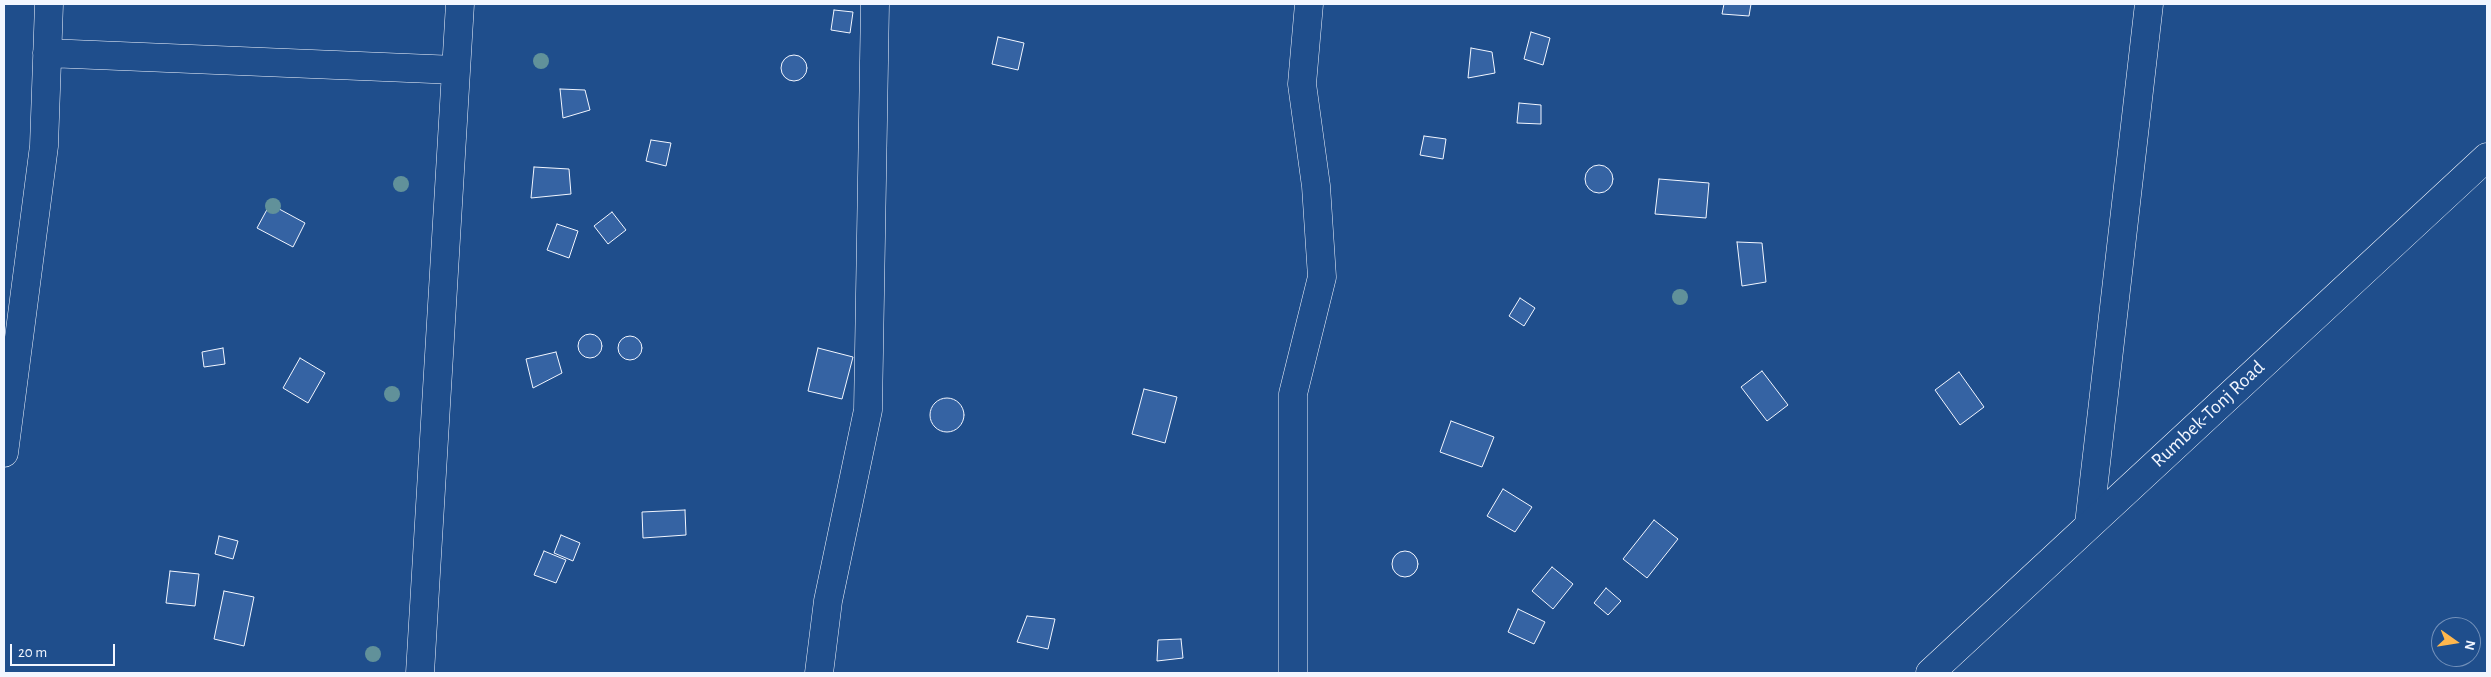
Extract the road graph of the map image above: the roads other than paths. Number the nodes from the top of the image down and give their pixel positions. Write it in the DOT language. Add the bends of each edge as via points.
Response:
graph roads {
  1 [pos="49,4"];
  2 [pos="460,4"];
  3 [pos="875,4"];
  4 [pos="1309,4"];
  5 [pos="2148,4"];
  6 [pos="47,53"];
  7 [pos="456,70"];
  8 [pos="2487,157"];
  9 [pos="4,453"];
  10 [pos="2089,524"];
  11 [pos="420,673"];
  12 [pos="819,673"];
  13 [pos="1293,673"];
  14 [pos="1930,673"];
  1 -- 6 [label="street"];
  2 -- 7 [label="street"];
  3 -- 12 [label="street" via="868,410 828,601"];
  4 -- 13 [label="street" via="1302,84 1316,186 1322,277 1293,394"];
  5 -- 10 [label="street"];
  6 -- 7 [label="street"];
  6 -- 9 [label="street" via="44,146"];
  7 -- 11 [label="street"];
  8 -- 10 [label="street, Rumbek-Tonj Road"];
  10 -- 14 [label="street, Rumbek-Tonj Road"];
}
